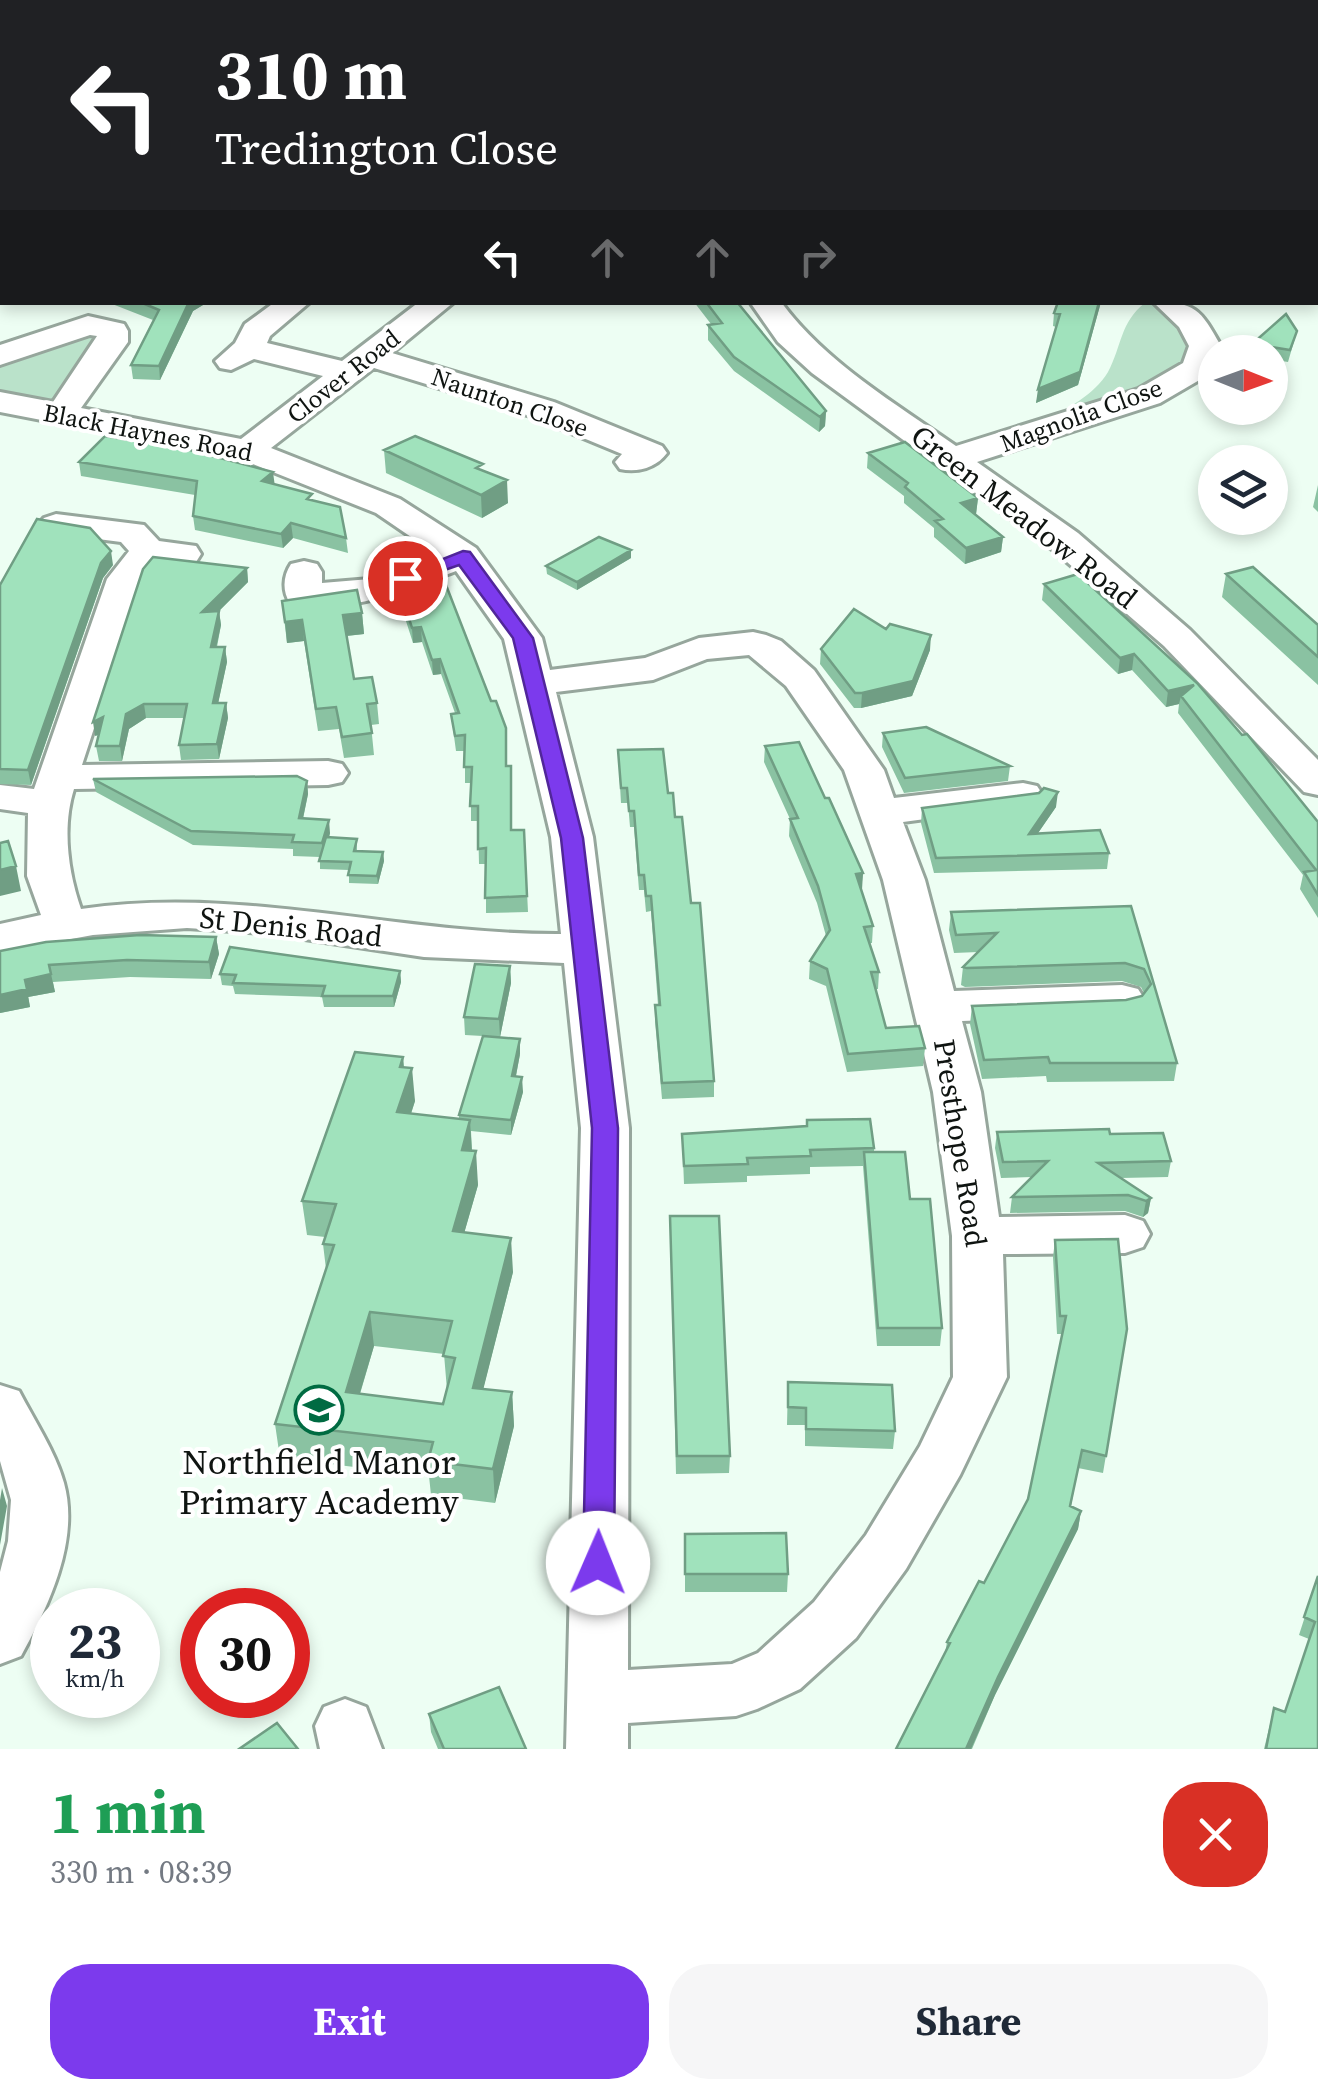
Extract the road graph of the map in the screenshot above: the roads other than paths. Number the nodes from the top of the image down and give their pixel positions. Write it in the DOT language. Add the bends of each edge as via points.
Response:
graph roads {
  1 [pos="291,305"];
  2 [pos="436,305"];
  3 [pos="767,305"];
  4 [pos="1172,306"];
  5 [pos="87,314"];
  6 [pos="0,356"];
  7 [pos="358,364"];
  8 [pos="1,403"];
  9 [pos="60,415"];
  10 [pos="247,450"];
  11 [pos="650,453"];
  12 [pos="954,458"];
  13 [pos="56,525"];
  14 [pos="463,556"];
  15 [pos="304,572"];
  16 [pos="536,683"];
  17 [pos="328,774"];
  18 [pos="1318,783"];
  19 [pos="55,790"];
  20 [pos="1023,795"];
  21 [pos="0,797"];
  22 [pos="879,812"];
  23 [pos="65,923"];
  24 [pos="0,938"];
  25 [pos="584,948"];
  26 [pos="1122,1000"];
  27 [pos="936,1007"];
  28 [pos="1125,1234"];
  29 [pos="977,1236"];
  30 [pos="0,1406"];
  31 [pos="6,1628"];
  32 [pos="599,1698"];
  33 [pos="597,1749"];
  1 -- 7 [label="street, Naunton Close" via="256,331 240,355"];
  2 -- 7 [label="street, Clover Road"];
  3 -- 12 [label="street, Green Meadow Road" via="789,336 824,366"];
  4 -- 12 [label="street, Magnolia Close" via="1192,322 1205,346 1197,368 1148,396"];
  5 -- 6 [label="street"];
  5 -- 9 [label="street" via="113,331 112,342"];
  7 -- 10 [label="street, Clover Road"];
  7 -- 11 [label="street, Naunton Close" via="542,410"];
  8 -- 9 [label="street, Black Haynes Road"];
  9 -- 10 [label="street, Black Haynes Road"];
  10 -- 14 [label="street, Black Haynes Road" via="388,506"];
  12 -- 18 [label="street, Green Meadow Road" via="1066,541 1177,638"];
  13 -- 19 [label="street" via="132,532 165,552 125,579"];
  14 -- 15 [label="street" via="376,589 337,594 302,595"];
  14 -- 16 [label="street" via="523,638"];
  16 -- 22 [label="street, Presthope Road" via="652,668 698,650 753,643 800,678 864,770"];
  16 -- 25 [label="street" via="572,838"];
  17 -- 19 [label="street"];
  19 -- 21 [label="street"];
  19 -- 23 [label="street" via="48,876"];
  20 -- 22 [label="street"];
  22 -- 27 [label="street, Presthope Road"];
  23 -- 24 [label="street, St Denis Road"];
  23 -- 25 [label="street, St Denis Road" via="148,915 249,917 514,950"];
  25 -- 32 [label="street" via="605,1128"];
  26 -- 27 [label="street"];
  27 -- 29 [label="street, Presthope Road" via="957,1092"];
  28 -- 29 [label="street"];
  29 -- 32 [label="street, Presthope Road" via="980,1377 942,1458 836,1620 779,1671 736,1690"];
  30 -- 31 [label="street" via="38,1487 35,1554"];
  32 -- 33 [label="street"];
}
